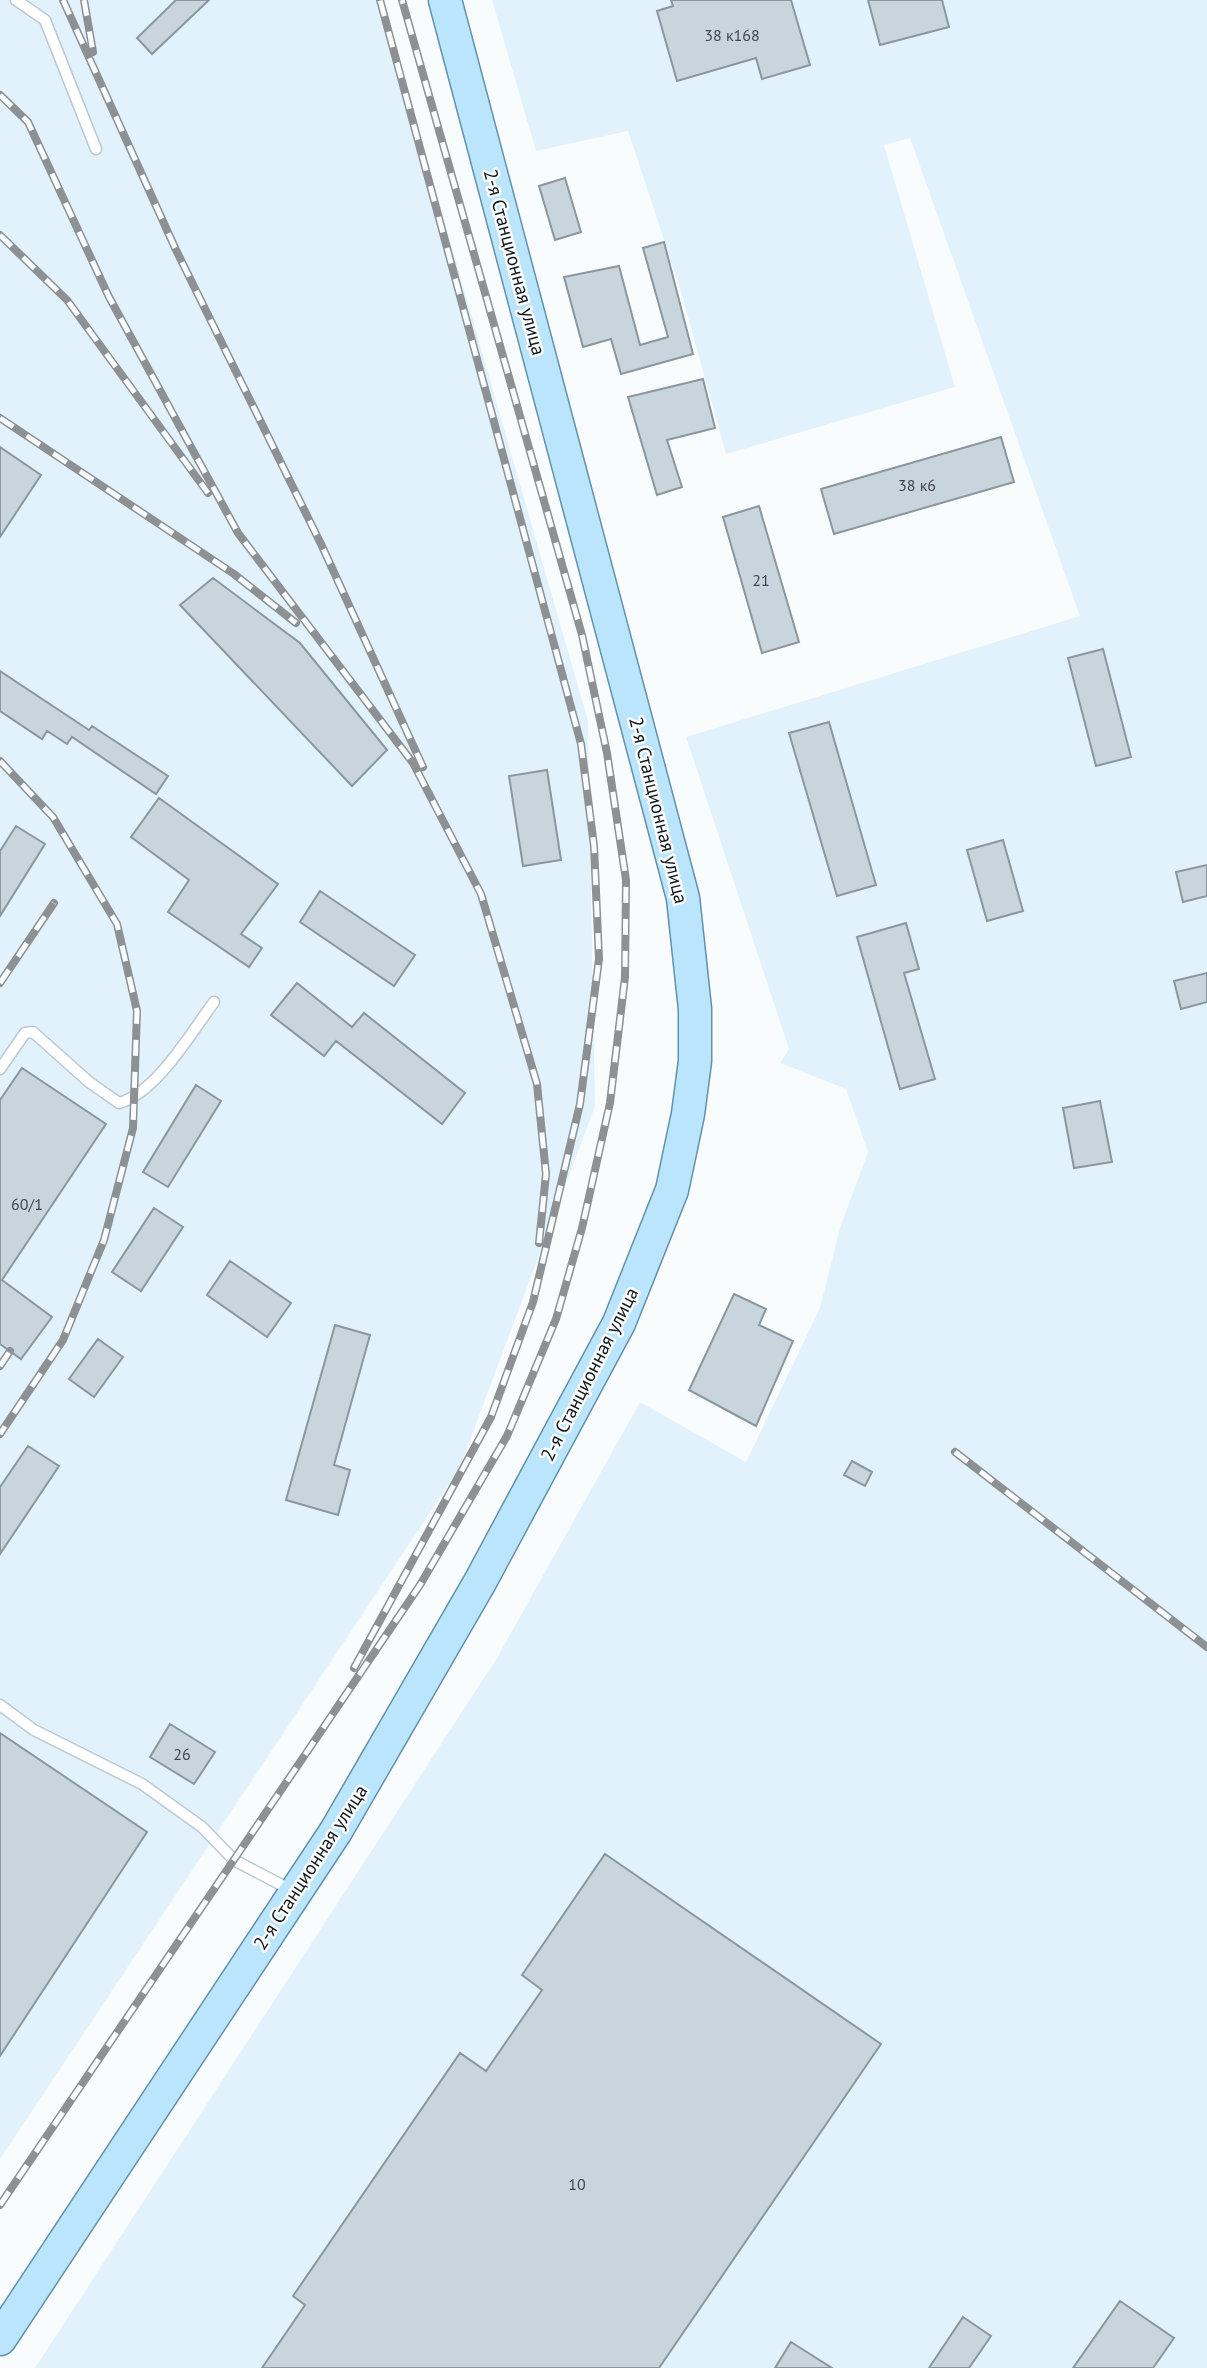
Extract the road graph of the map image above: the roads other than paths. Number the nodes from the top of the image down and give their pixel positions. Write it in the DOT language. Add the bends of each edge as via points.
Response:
graph roads {
  1 [pos="16,0"];
  2 [pos="445,0"];
  3 [pos="96,149"];
  4 [pos="214,1002"];
  5 [pos="0,1069"];
  6 [pos="0,1704"];
  7 [pos="295,1892"];
  8 [pos="0,2339"];
  1 -- 3 [label="lane" via="45,20"];
  2 -- 7 [label="main road, 2-я Станционная улица" via="683,898 695,1009 695,1062 672,1190 619,1323 480,1582"];
  4 -- 5 [label="lane" via="134,1099 119,1103 33,1032 25,1033"];
  6 -- 7 [label="lane" via="34,1730 142,1784 202,1827 234,1860"];
  7 -- 8 [label="main road, 2-я Станционная улица"];
}
